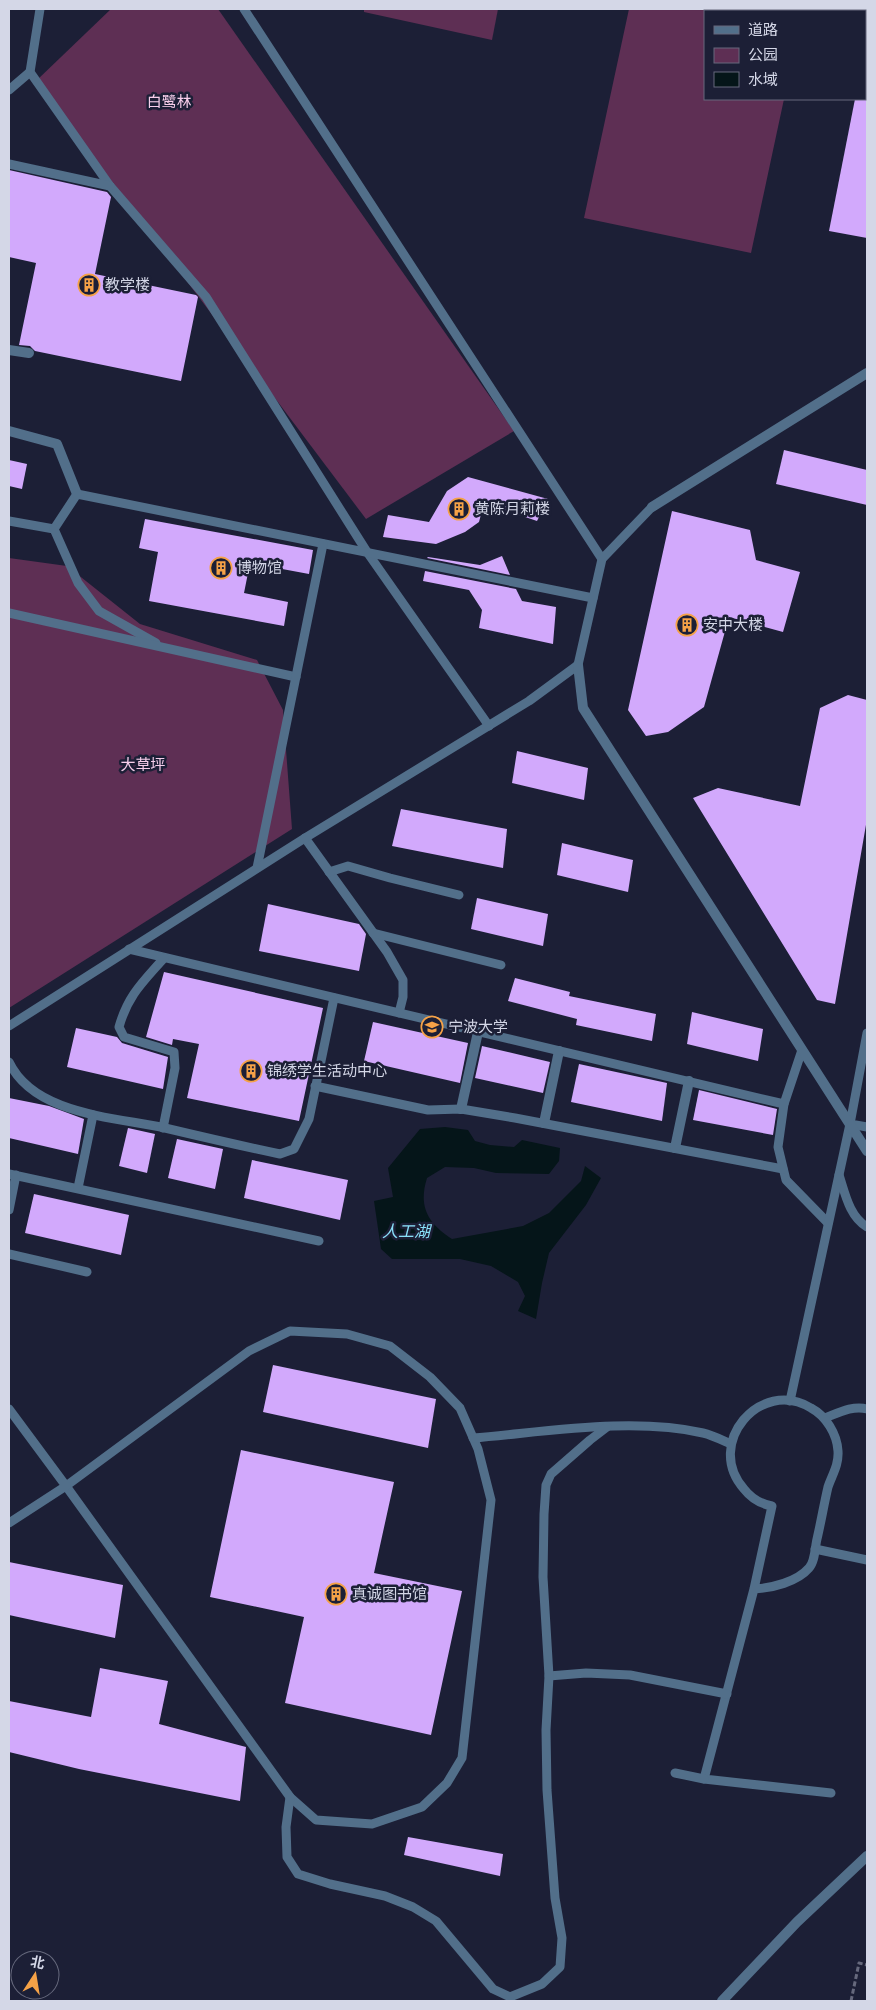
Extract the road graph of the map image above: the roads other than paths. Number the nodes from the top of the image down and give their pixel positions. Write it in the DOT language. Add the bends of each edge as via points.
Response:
graph roads {
  1 [pos="40,9"];
  2 [pos="244,9"];
  3 [pos="30,72"];
  4 [pos="9,90"];
  5 [pos="9,164"];
  6 [pos="110,186"];
  7 [pos="9,350"];
  8 [pos="29,353"];
  9 [pos="867,373"];
  10 [pos="9,431"];
  11 [pos="77,494"];
  12 [pos="652,507"];
  13 [pos="9,521"];
  14 [pos="54,530"];
  15 [pos="323,544"];
  16 [pos="367,552"];
  17 [pos="602,559"];
  18 [pos="593,598"];
  19 [pos="9,613"];
  20 [pos="165,648"];
  21 [pos="578,665"];
  22 [pos="296,678"];
  23 [pos="489,726"];
  24 [pos="305,838"];
  25 [pos="257,868"];
  26 [pos="329,872"];
  27 [pos="459,895"];
  28 [pos="373,933"];
  29 [pos="129,949"];
  30 [pos="164,958"];
  31 [pos="501,964"];
  32 [pos="334,998"];
  33 [pos="399,1013"];
  34 [pos="9,1026"];
  35 [pos="478,1032"];
  36 [pos="867,1033"];
  37 [pos="802,1050"];
  38 [pos="560,1051"];
  39 [pos="9,1062"];
  40 [pos="689,1081"];
  41 [pos="315,1086"];
  42 [pos="784,1104"];
  43 [pos="461,1108"];
  44 [pos="93,1115"];
  45 [pos="544,1123"];
  46 [pos="850,1124"];
  47 [pos="867,1127"];
  48 [pos="163,1128"];
  49 [pos="676,1148"];
  50 [pos="867,1151"];
  51 [pos="783,1169"];
  52 [pos="839,1174"];
  53 [pos="12,1175"];
  54 [pos="78,1188"];
  55 [pos="9,1210"];
  56 [pos="828,1223"];
  57 [pos="867,1227"];
  58 [pos="319,1241"];
  59 [pos="9,1254"];
  60 [pos="87,1272"];
  61 [pos="790,1401"];
  62 [pos="9,1408"];
  63 [pos="867,1408"];
  64 [pos="825,1418"];
  65 [pos="607,1428"];
  66 [pos="474,1438"];
  67 [pos="731,1444"];
  68 [pos="66,1486"];
  69 [pos="9,1523"];
  70 [pos="815,1549"];
  71 [pos="867,1560"];
  72 [pos="754,1589"];
  73 [pos="549,1676"];
  74 [pos="726,1694"];
  75 [pos="675,1773"];
  76 [pos="704,1779"];
  77 [pos="831,1793"];
  78 [pos="290,1797"];
  79 [pos="867,1856"];
  80 [pos="722,2001"];
  1 -- 3 [label="lane"];
  2 -- 17 [label="lane"];
  3 -- 4 [label="lane"];
  3 -- 6 [label="lane"];
  5 -- 6 [label="lane"];
  6 -- 16 [label="lane" via="206,297"];
  7 -- 8 [label="street"];
  9 -- 12 [label="street"];
  10 -- 11 [label="street" via="57,444"];
  11 -- 14 [label="lane"];
  11 -- 15 [label="lane"];
  12 -- 17 [label="lane"];
  13 -- 14 [label="lane"];
  14 -- 20 [label="lane" via="78,583 99,611"];
  15 -- 16 [label="lane"];
  15 -- 22 [label="lane"];
  16 -- 18 [label="lane"];
  16 -- 23 [label="lane"];
  17 -- 18 [label="lane"];
  18 -- 21 [label="lane"];
  19 -- 20 [label="lane"];
  20 -- 22 [label="lane"];
  21 -- 23 [label="lane"];
  21 -- 37 [label="street" via="583,708"];
  22 -- 25 [label="lane"];
  23 -- 24 [label="lane"];
  24 -- 25 [label="lane"];
  24 -- 26 [label="lane"];
  25 -- 29 [label="lane"];
  26 -- 27 [label="lane" via="348,866"];
  26 -- 28 [label="lane"];
  28 -- 31 [label="lane"];
  28 -- 33 [label="lane" via="402,980 403,997"];
  29 -- 30 [label="lane"];
  29 -- 34 [label="lane"];
  30 -- 32 [label="lane"];
  30 -- 48 [label="lane" via="134,992 124,1008 119,1027 124,1037 174,1052 175,1068"];
  32 -- 33 [label="lane"];
  32 -- 41 [label="lane"];
  33 -- 35 [label="lane"];
  35 -- 38 [label="lane"];
  35 -- 43 [label="street"];
  36 -- 46 [label="lane"];
  37 -- 42 [label="lane"];
  37 -- 46 [label="street"];
  38 -- 40 [label="lane"];
  38 -- 45 [label="street"];
  39 -- 44 [label="lane" via="13,1071 38,1095"];
  40 -- 42 [label="lane"];
  40 -- 49 [label="street"];
  41 -- 43 [label="lane" via="428,1110"];
  41 -- 48 [label="lane" via="309,1119 294,1149 280,1154"];
  42 -- 51 [label="lane" via="778,1147"];
  43 -- 45 [label="lane"];
  44 -- 48 [label="lane"];
  44 -- 54 [label="lane"];
  45 -- 49 [label="lane"];
  46 -- 47 [label="lane"];
  46 -- 50 [label="street"];
  46 -- 52 [label="lane"];
  49 -- 51 [label="lane"];
  51 -- 56 [label="lane" via="786,1180"];
  52 -- 56 [label="lane"];
  52 -- 57 [label="lane" via="850,1207"];
  53 -- 54 [label="lane"];
  53 -- 55 [label="lane"];
  54 -- 58 [label="lane"];
  56 -- 61 [label="lane"];
  59 -- 60 [label="lane"];
  61 -- 64 [label="lane" via="811,1407"];
  61 -- 67 [label="lane" via="776,1400 759,1406 745,1417"];
  62 -- 68 [label="lane"];
  63 -- 64 [label="lane" via="845,1410"];
  64 -- 70 [label="lane" via="834,1434 838,1451"];
  65 -- 66 [label="lane"];
  65 -- 67 [label="lane" via="668,1427 705,1433"];
  65 -- 73 [label="lane" via="551,1474 546,1485 543,1578"];
  66 -- 68 [label="lane" via="460,1408 430,1376 390,1346 347,1334 290,1331 249,1350"];
  66 -- 78 [label="lane" via="491,1500 462,1758 447,1783 422,1807 372,1824 316,1820"];
  67 -- 72 [label="lane" via="731,1466 738,1483 750,1496 772,1506"];
  68 -- 69 [label="lane"];
  68 -- 78 [label="lane"];
  70 -- 71 [label="lane"];
  70 -- 72 [label="lane" via="811,1567 799,1576"];
  72 -- 74 [label="lane"];
  73 -- 74 [label="lane" via="586,1673 630,1675"];
  73 -- 78 [label="lane" via="546,1790 555,1898 562,1938 560,1967 542,1984 510,1997 492,1988 436,1922 414,1907 385,1896 298,1874 287,1857"];
  74 -- 76 [label="lane"];
  75 -- 76 [label="lane"];
  76 -- 77 [label="lane"];
  79 -- 80 [label="street"];
}
